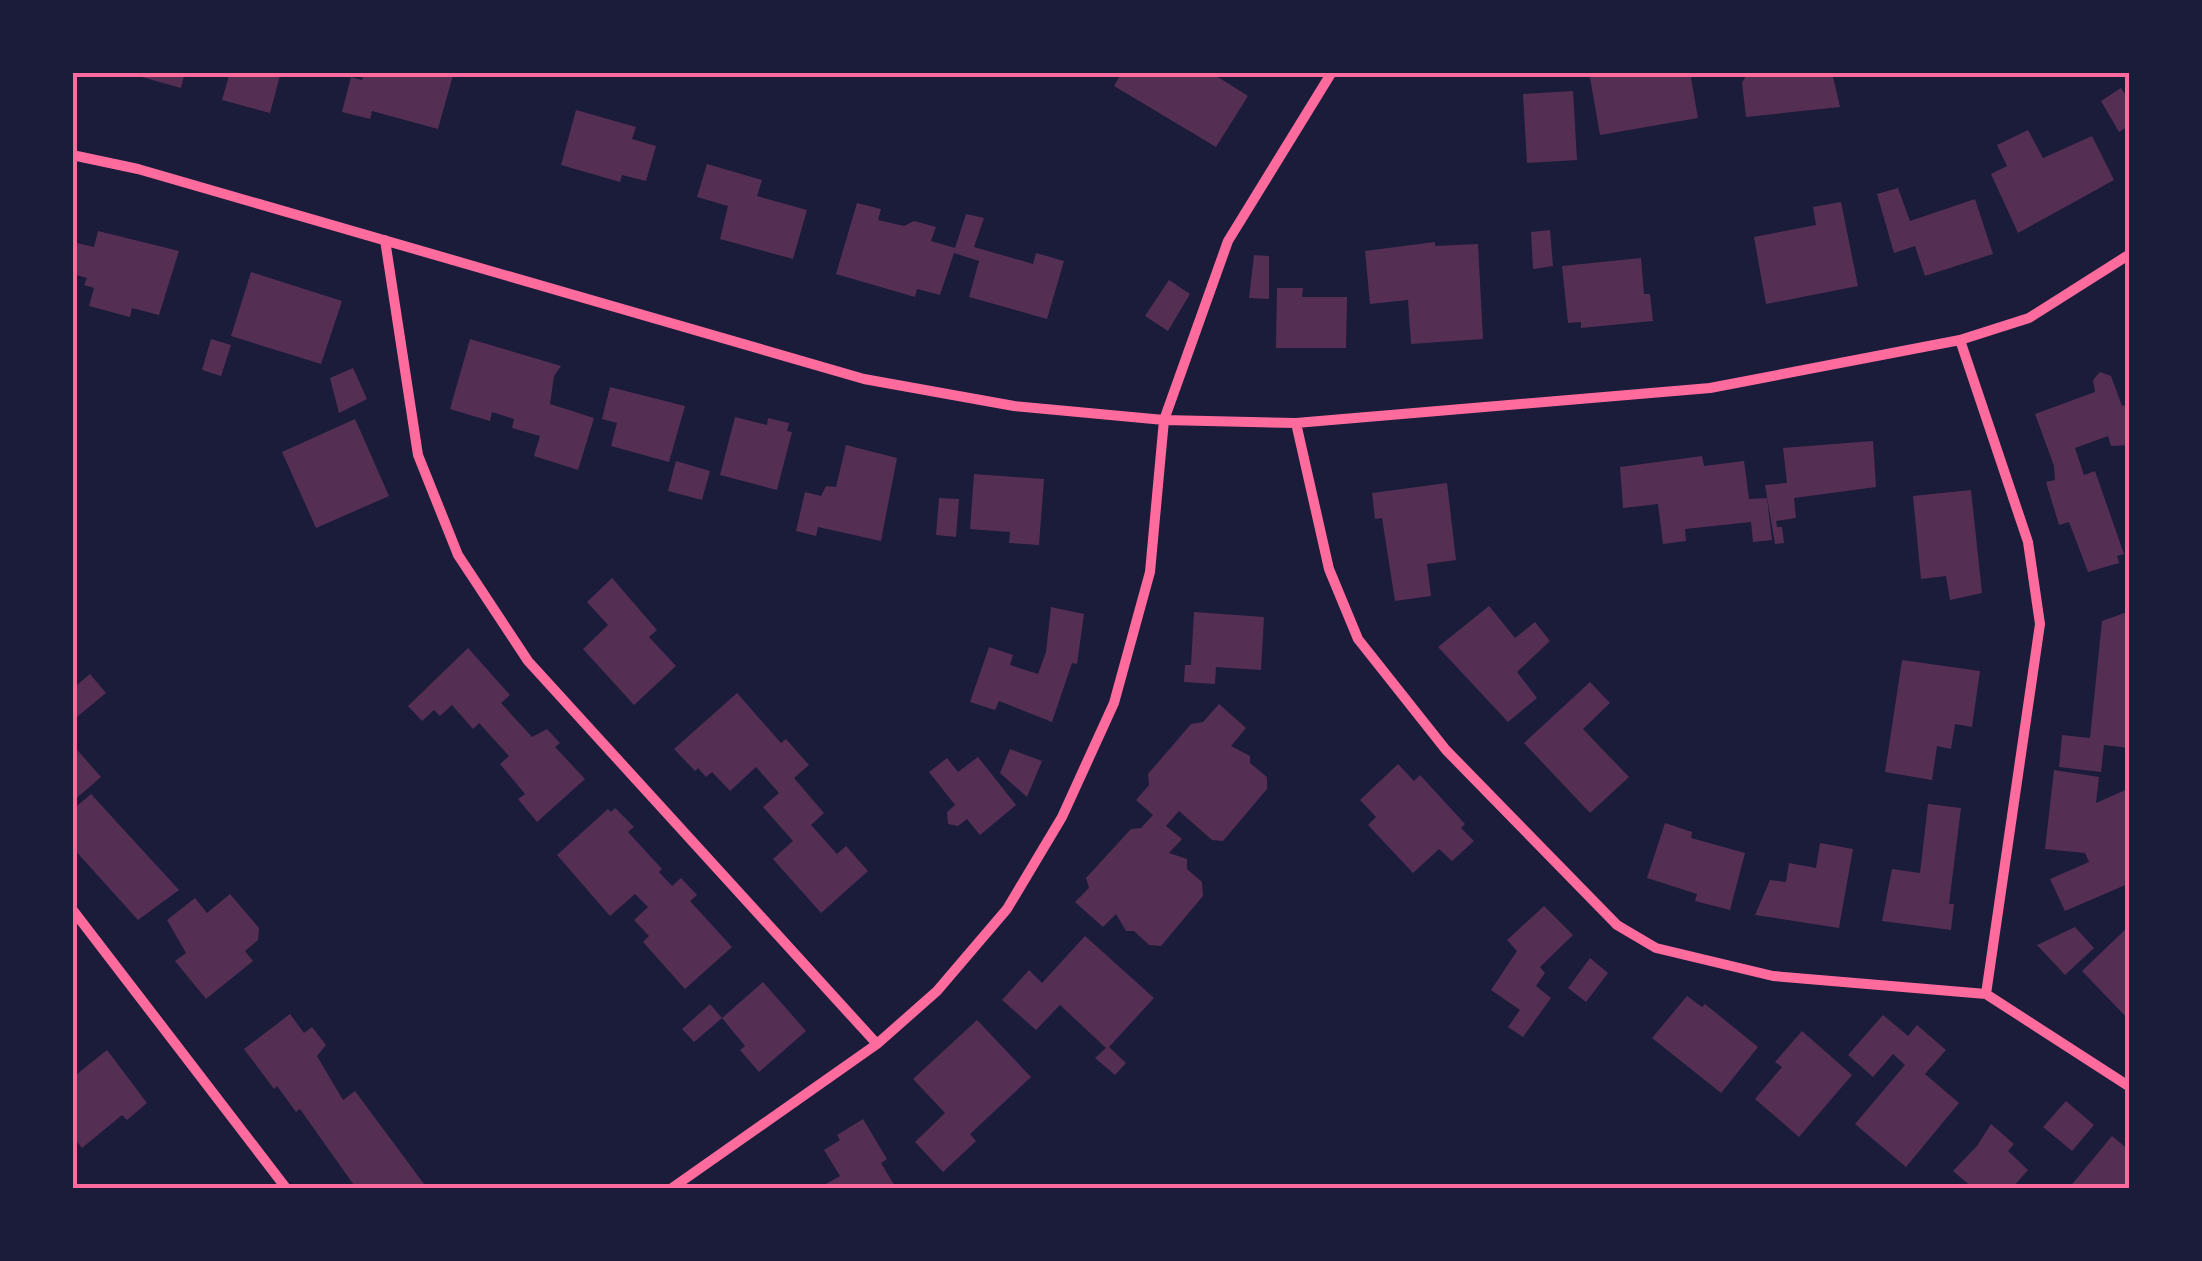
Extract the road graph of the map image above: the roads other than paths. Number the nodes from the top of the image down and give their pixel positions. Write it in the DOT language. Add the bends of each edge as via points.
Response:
graph roads {
  1 [pos="1332,72"];
  2 [pos="72,155"];
  3 [pos="385,240"];
  4 [pos="2130,254"];
  5 [pos="1960,340"];
  6 [pos="1164,420"];
  7 [pos="1296,423"];
  8 [pos="72,909"];
  9 [pos="1986,994"];
  10 [pos="877,1044"];
  11 [pos="2130,1087"];
  12 [pos="286,1188"];
  13 [pos="672,1188"];
  1 -- 6 [label="street" via="1228,241"];
  2 -- 3 [label="street"];
  3 -- 6 [label="street" via="864,379 1014,406"];
  3 -- 10 [label="street" via="418,455 458,555 528,661"];
  4 -- 5 [label="street" via="2029,318"];
  5 -- 7 [label="street" via="1710,388"];
  5 -- 9 [label="street" via="2028,542 2040,624"];
  6 -- 7 [label="street"];
  6 -- 10 [label="street" via="1150,572 1114,704 1062,816 1008,909 937,991"];
  7 -- 9 [label="street" via="1329,569 1358,639 1446,750 1618,925 1656,948 1773,976"];
  8 -- 12 [label="street"];
  9 -- 11 [label="street"];
  10 -- 13 [label="street"];
}
